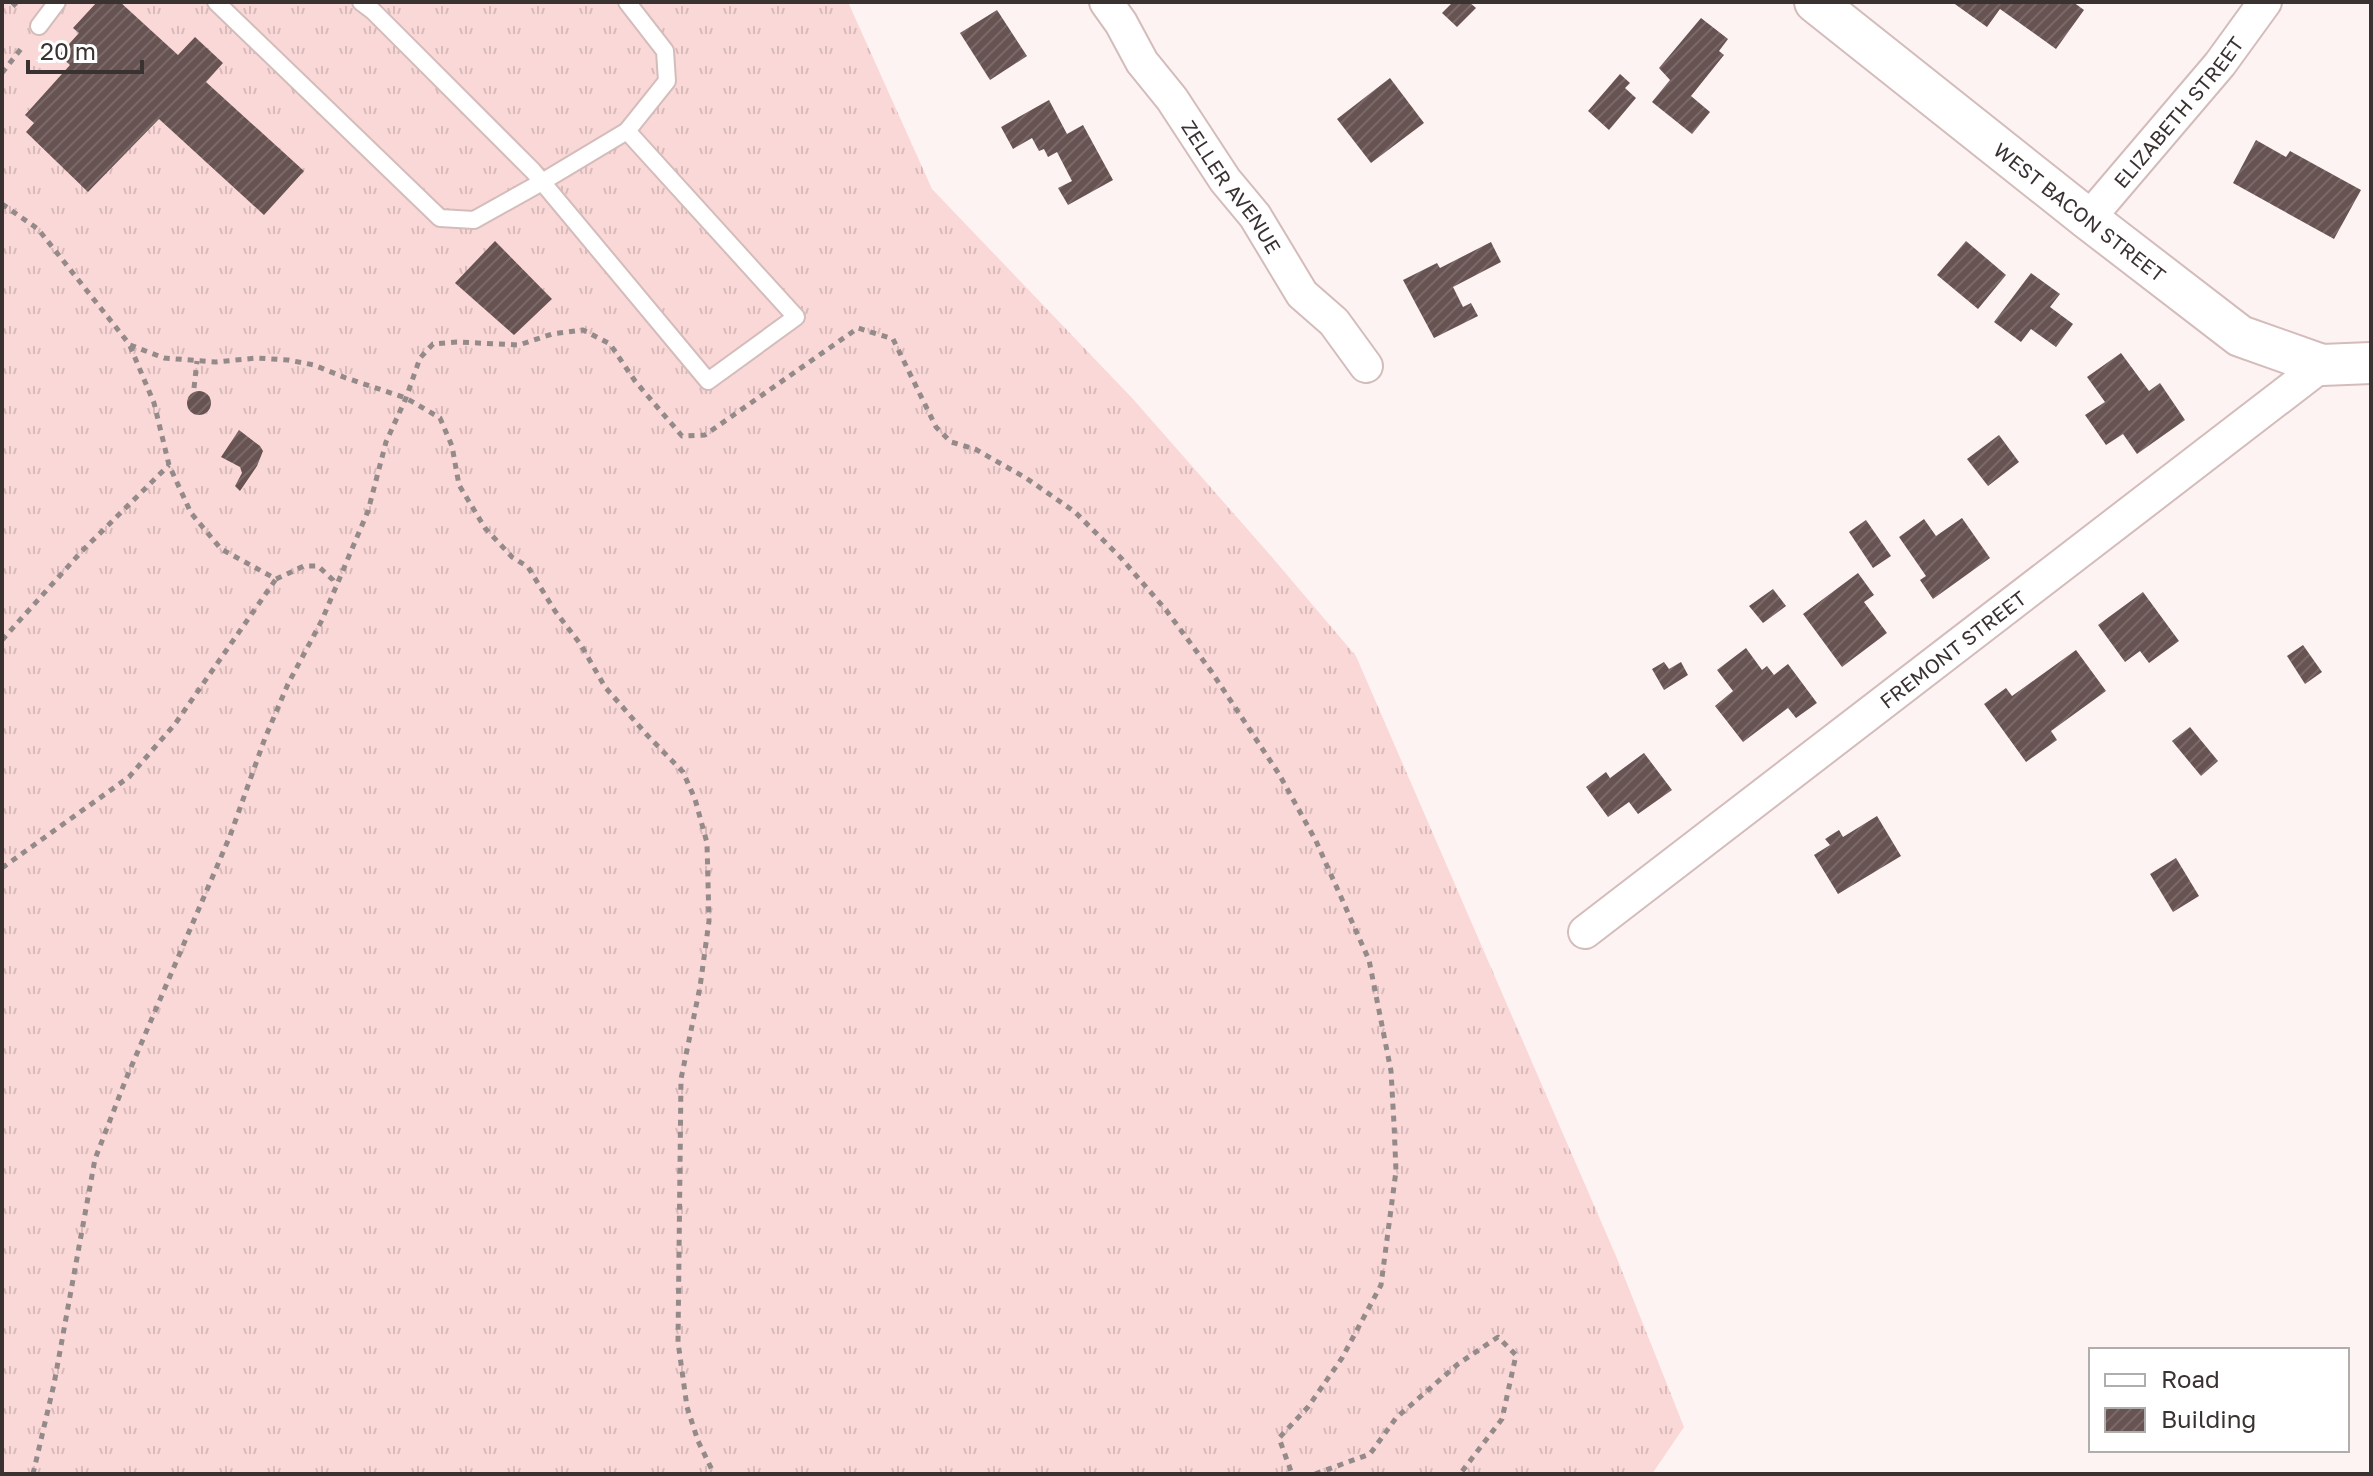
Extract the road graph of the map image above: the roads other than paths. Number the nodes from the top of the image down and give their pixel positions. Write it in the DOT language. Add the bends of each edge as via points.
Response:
graph roads {
  1 [pos="57,2"];
  2 [pos="216,2"];
  3 [pos="361,2"];
  4 [pos="627,2"];
  5 [pos="1106,2"];
  6 [pos="1815,2"];
  7 [pos="2265,2"];
  8 [pos="39,26"];
  9 [pos="627,131"];
  10 [pos="542,182"];
  11 [pos="2088,219"];
  12 [pos="2371,363"];
  13 [pos="2322,365"];
  14 [pos="1366,366"];
  15 [pos="1585,932"];
  1 -- 8 [label="lane"];
  2 -- 10 [label="lane" via="440,218 474,220"];
  3 -- 10 [label="lane"];
  4 -- 9 [label="lane" via="665,51 667,81"];
  5 -- 14 [label="street, ZELLER AVENUE" via="1142,62 1255,216 1302,294 1334,322"];
  6 -- 11 [label="street, WEST BACON STREET"];
  7 -- 11 [label="street, ELIZABETH STREET" via="2220,64"];
  9 -- 10 [label="lane"];
  9 -- 10 [label="lane" via="796,317 708,381"];
  11 -- 13 [label="street, WEST BACON STREET" via="2240,336"];
  12 -- 13 [label="street, WEST BACON STREET"];
  13 -- 15 [label="street, FREMONT STREET"];
}
